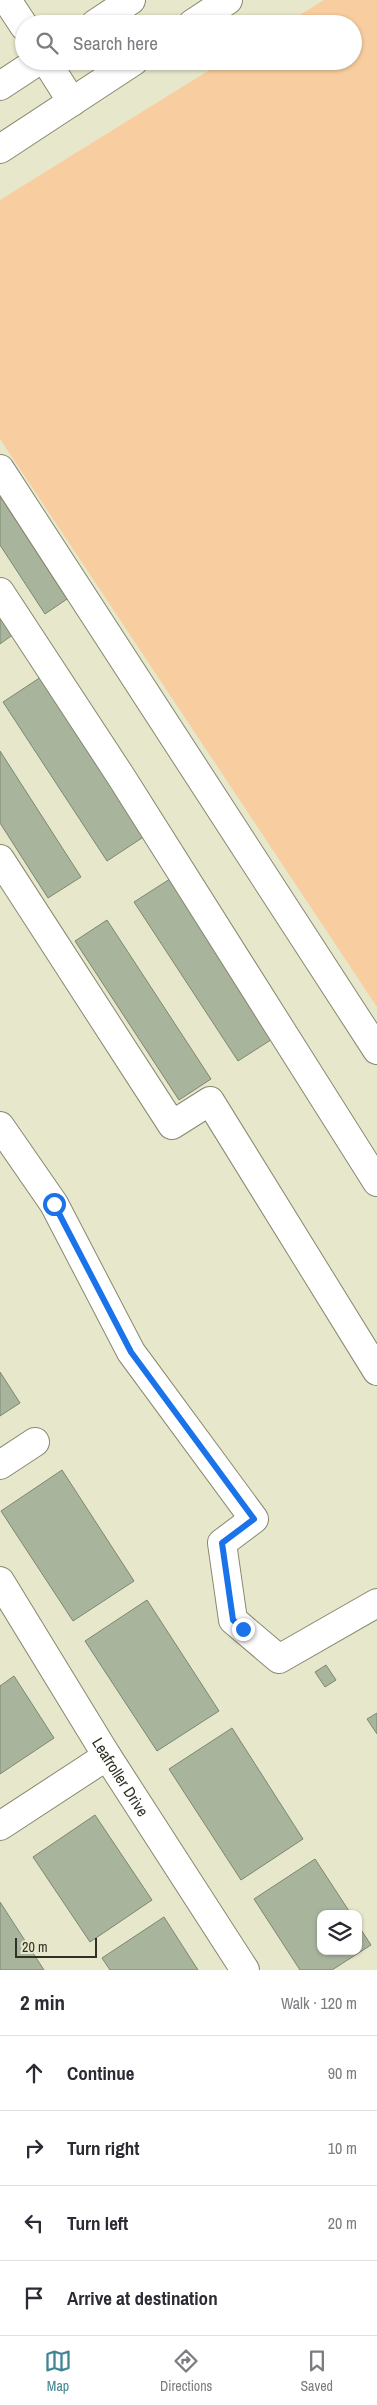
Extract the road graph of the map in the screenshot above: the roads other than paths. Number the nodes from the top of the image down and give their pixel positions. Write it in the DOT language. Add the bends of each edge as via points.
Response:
graph roads {
  1 [pos="7,0"];
  2 [pos="131,0"];
  3 [pos="228,0"];
  4 [pos="17,15"];
  5 [pos="108,15"];
  6 [pos="206,15"];
  7 [pos="24,70"];
  8 [pos="52,70"];
  9 [pos="120,70"];
  10 [pos="0,86"];
  11 [pos="72,102"];
  12 [pos="0,149"];
  13 [pos="0,469"];
  14 [pos="0,592"];
  15 [pos="0,859"];
  16 [pos="377,1050"];
  17 [pos="0,1126"];
  18 [pos="377,1182"];
  19 [pos="377,1371"];
  20 [pos="35,1442"];
  21 [pos="0,1465"];
  22 [pos="0,1581"];
  23 [pos="377,1603"];
  24 [pos="107,1756"];
  25 [pos="0,1826"];
  26 [pos="245,1970"];
  1 -- 4 [label="street"];
  2 -- 5 [label="street"];
  3 -- 6 [label="street"];
  7 -- 10 [label="street"];
  8 -- 11 [label="street"];
  9 -- 11 [label="street"];
  11 -- 12 [label="street"];
  13 -- 16 [label="street"];
  14 -- 18 [label="street" via="120,775"];
  15 -- 19 [label="street" via="172,1125 210,1101"];
  17 -- 23 [label="street" via="54,1204 131,1352 254,1519 222,1543 233,1620 279,1659"];
  20 -- 21 [label="street"];
  22 -- 24 [label="street, Leafroller Drive"];
  24 -- 25 [label="street"];
  24 -- 26 [label="street, Leafroller Drive"];
}
